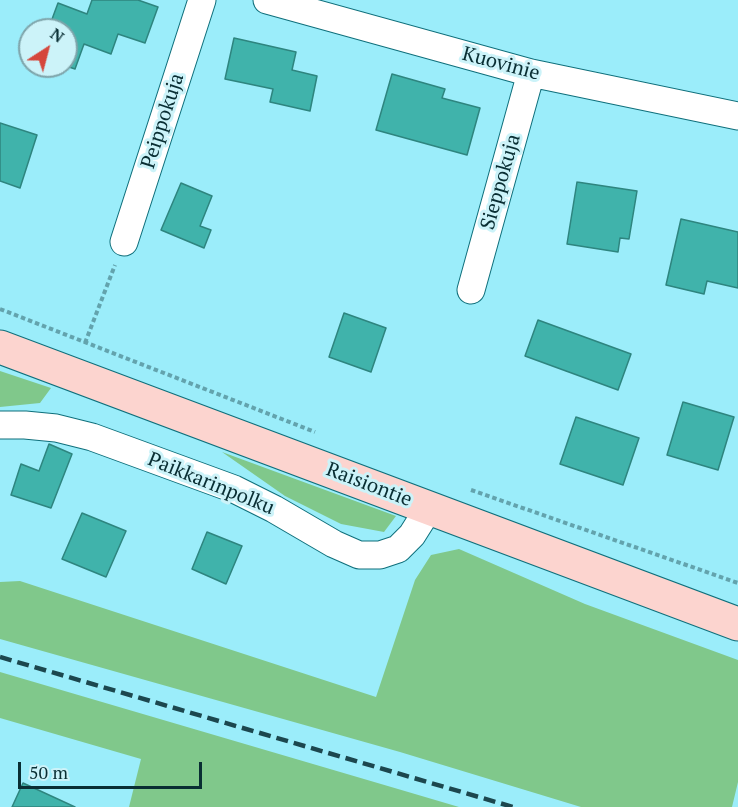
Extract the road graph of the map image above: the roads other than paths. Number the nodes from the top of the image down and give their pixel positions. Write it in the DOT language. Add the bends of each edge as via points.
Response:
graph roads {
  1 [pos="202,0"];
  2 [pos="267,0"];
  3 [pos="356,12"];
  4 [pos="531,73"];
  5 [pos="738,116"];
  6 [pos="124,242"];
  7 [pos="471,290"];
  8 [pos="0,347"];
  9 [pos="0,424"];
  10 [pos="429,508"];
  11 [pos="738,624"];
  1 -- 6 [label="street, Peippokuja"];
  2 -- 3 [label="street, Kuovinie"];
  3 -- 4 [label="street, Kuovinie"];
  4 -- 5 [label="street, Kuovinie"];
  4 -- 7 [label="street, Sieppokuja"];
  8 -- 10 [label="main road, Raisiontie"];
  9 -- 10 [label="street, Paikkarinpolku" via="56,428 92,437 234,489 359,555 380,555 398,549"];
  10 -- 11 [label="main road, Raisiontie"];
}
